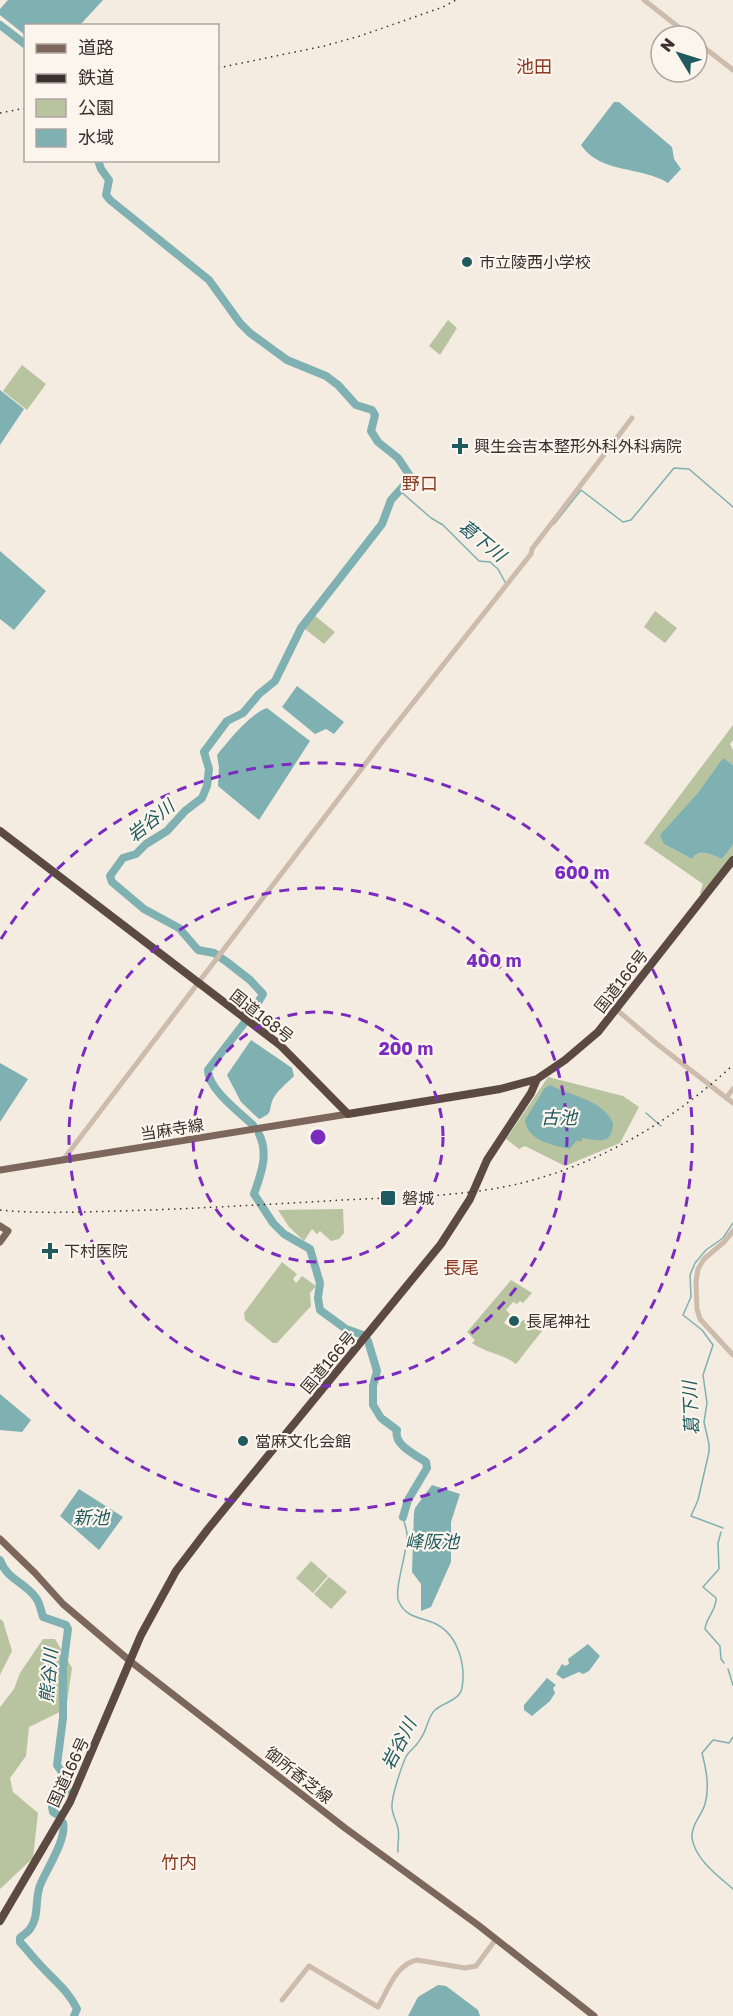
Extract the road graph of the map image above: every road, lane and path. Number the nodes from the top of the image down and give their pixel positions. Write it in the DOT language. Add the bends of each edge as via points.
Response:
graph roads {
  1 [pos="644,0"];
  2 [pos="675,24"];
  3 [pos="709,51"];
  4 [pos="733,70"];
  5 [pos="632,418"];
  6 [pos="0,831"];
  7 [pos="733,860"];
  8 [pos="198,983"];
  9 [pos="617,1010"];
  10 [pos="537,1079"];
  11 [pos="733,1089"];
  12 [pos="726,1098"];
  13 [pos="733,1103"];
  14 [pos="348,1114"];
  15 [pos="63,1160"];
  16 [pos="0,1170"];
  17 [pos="0,1226"];
  18 [pos="733,1231"];
  19 [pos="0,1242"];
  20 [pos="733,1355"];
  21 [pos="0,1539"];
  22 [pos="130,1661"];
  23 [pos="0,1921"];
  24 [pos="496,1939"];
  25 [pos="282,2000"];
  26 [pos="594,2016"];
  1 -- 2 [label="street"];
  3 -- 4 [label="street"];
  5 -- 8 [label="street" via="498,598"];
  6 -- 8 [label="highway, 国道168号"];
  7 -- 9 [label="highway, 国道166号"];
  8 -- 14 [label="highway, 国道168号" via="280,1045"];
  8 -- 15 [label="street"];
  9 -- 10 [label="highway, 国道166号" via="591,1039"];
  9 -- 12 [label="street"];
  10 -- 14 [label="highway" via="500,1089"];
  10 -- 22 [label="highway, 国道166号" via="487,1160 454,1226 190,1552 171,1580"];
  11 -- 12 [label="street"];
  12 -- 13 [label="street"];
  14 -- 15 [label="main road, 当麻寺線"];
  15 -- 16 [label="main road, 当麻寺線"];
  17 -- 19 [label="main road" via="8,1231"];
  18 -- 20 [label="street" via="704,1259 696,1281 700,1319"];
  21 -- 22 [label="main road, 御所香芝線" via="63,1604"];
  22 -- 23 [label="highway, 国道166号" via="70,1802"];
  22 -- 24 [label="main road, 御所香芝線" via="380,1855"];
  24 -- 25 [label="street" via="476,1966 409,1961 378,2007 309,1966"];
  24 -- 26 [label="main road, 御所香芝線"];
}
